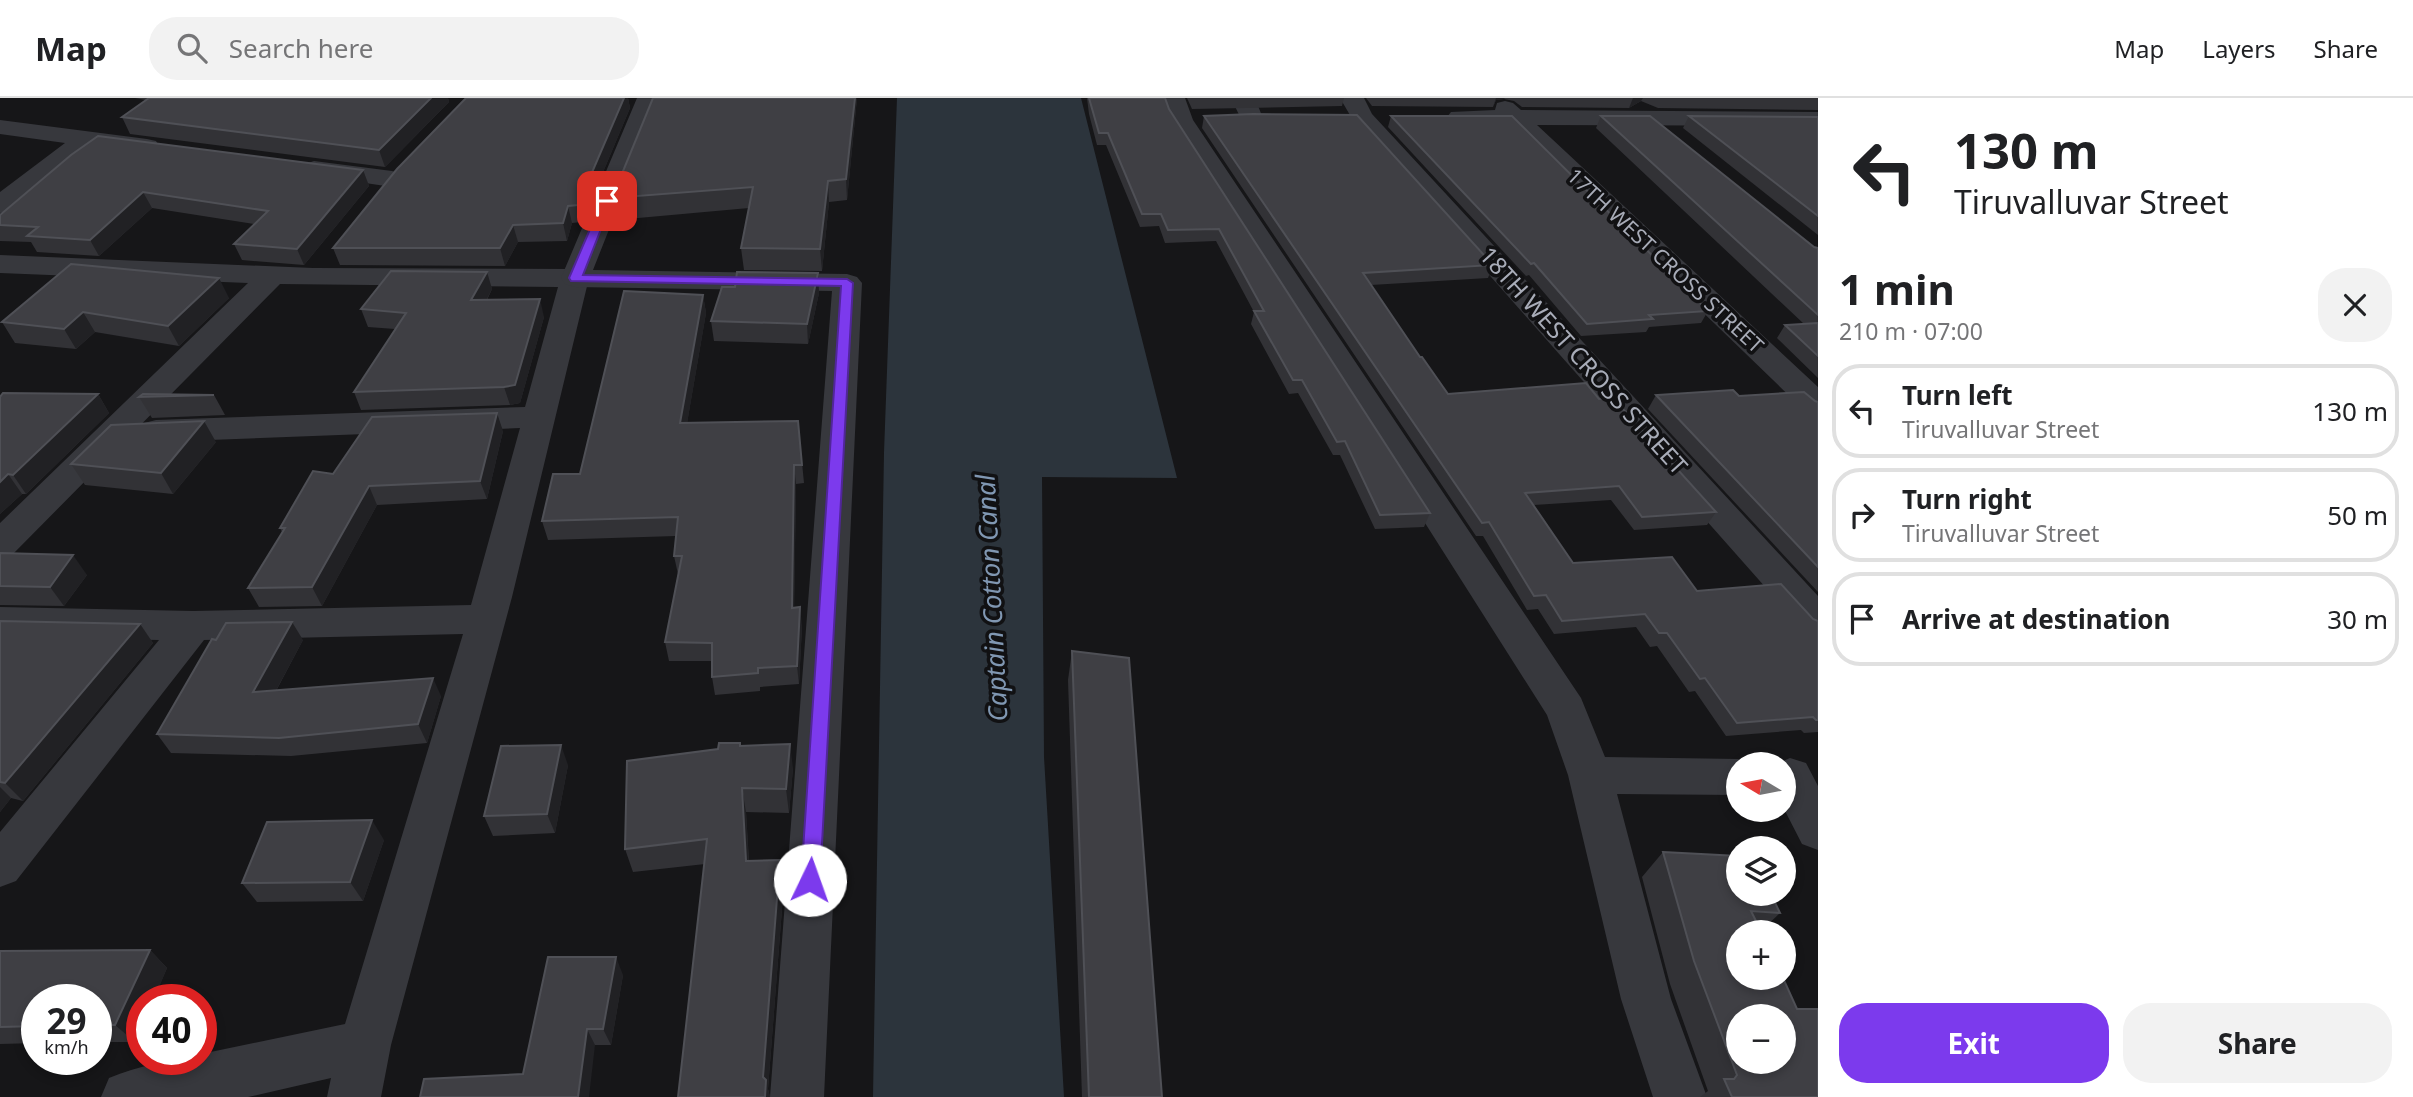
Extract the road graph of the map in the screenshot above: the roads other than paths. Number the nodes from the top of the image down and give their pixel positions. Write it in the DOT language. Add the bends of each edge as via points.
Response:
graph roads {
  1 [pos="649,98"];
  2 [pos="1631,98"];
  3 [pos="1760,98"];
  4 [pos="1247,107"];
  5 [pos="1505,107"];
  6 [pos="1359,112"];
  7 [pos="1196,114"];
  8 [pos="1278,116"];
  9 [pos="1430,117"];
  10 [pos="1782,117"];
  11 [pos="1649,118"];
  12 [pos="1818,119"];
  13 [pos="0,127"];
  14 [pos="87,138"];
  15 [pos="1818,142"];
  16 [pos="1680,143"];
  17 [pos="170,149"];
  18 [pos="295,166"];
  19 [pos="374,201"];
  20 [pos="0,205"];
  21 [pos="0,264"];
  22 [pos="274,274"];
  23 [pos="575,278"];
  24 [pos="1818,405"];
  25 [pos="539,417"];
  26 [pos="116,433"];
  27 [pos="16,514"];
  28 [pos="0,545"];
  29 [pos="486,619"];
  30 [pos="1818,621"];
  31 [pos="0,622"];
  32 [pos="193,626"];
  33 [pos="1590,775"];
  34 [pos="1797,775"];
  35 [pos="1726,778"];
  36 [pos="1818,830"];
  37 [pos="0,866"];
  38 [pos="365,1045"];
  39 [pos="128,1097"];
  40 [pos="354,1097"];
  41 [pos="797,1097"];
  42 [pos="1680,1097"];
  1 -- 23 [label="street"];
  2 -- 11 [label="street"];
  3 -- 10 [label="street"];
  4 -- 7 [label="street"];
  4 -- 8 [label="street"];
  5 -- 9 [label="street"];
  5 -- 11 [label="street"];
  5 -- 24 [label="street, 17TH WEST CROSS STREET"];
  6 -- 30 [label="street, 18TH WEST CROSS STREET"];
  7 -- 33 [label="street" via="1566,710"];
  10 -- 11 [label="street"];
  10 -- 12 [label="street"];
  10 -- 15 [label="street"];
  11 -- 16 [label="street"];
  13 -- 14 [label="street"];
  14 -- 17 [label="street"];
  14 -- 20 [label="street"];
  18 -- 19 [label="street" via="400,170"];
  21 -- 22 [label="street"];
  22 -- 23 [label="street" via="321,266"];
  22 -- 26 [label="street"];
  23 -- 25 [label="street"];
  23 -- 41 [label="street" via="847,283"];
  25 -- 26 [label="street"];
  25 -- 29 [label="street"];
  26 -- 27 [label="street"];
  27 -- 28 [label="street"];
  29 -- 32 [label="street"];
  29 -- 38 [label="street"];
  31 -- 32 [label="street"];
  32 -- 37 [label="street"];
  33 -- 35 [label="street"];
  33 -- 42 [label="street" via="1646,999"];
  34 -- 36 [label="street"];
  38 -- 39 [label="street"];
  38 -- 40 [label="street"];
}
